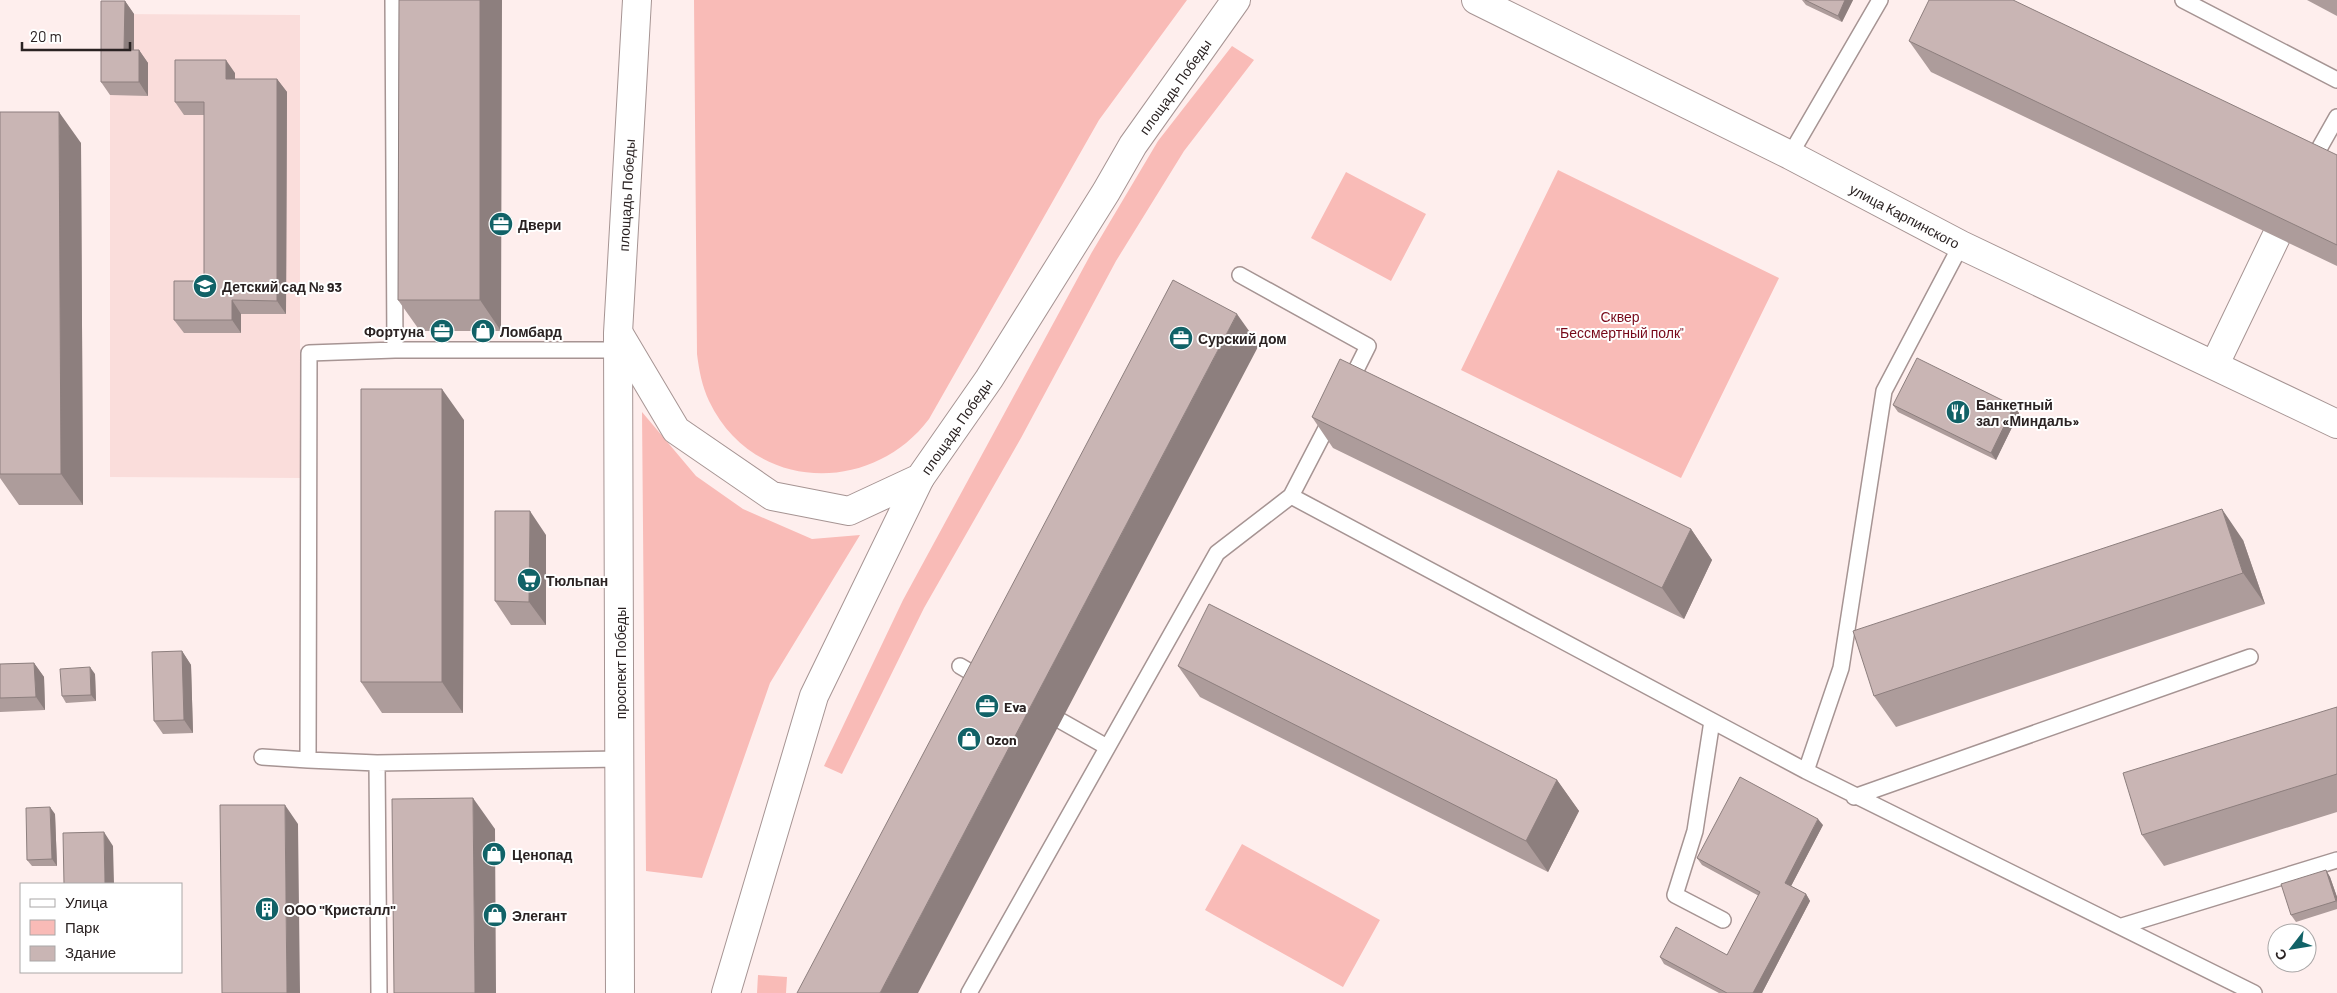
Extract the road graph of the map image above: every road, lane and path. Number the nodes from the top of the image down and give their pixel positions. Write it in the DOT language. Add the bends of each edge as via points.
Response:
graph roads {
  1 [pos="393,0"];
  2 [pos="637,0"];
  3 [pos="1236,0"];
  4 [pos="1476,0"];
  5 [pos="1880,0"];
  6 [pos="2183,0"];
  7 [pos="2337,80"];
  8 [pos="2337,117"];
  9 [pos="2331,136"];
  10 [pos="1790,155"];
  11 [pos="2312,163"];
  12 [pos="2276,237"];
  13 [pos="1961,245"];
  14 [pos="1240,275"];
  15 [pos="619,341"];
  16 [pos="395,350"];
  17 [pos="2215,364"];
  18 [pos="2337,424"];
  19 [pos="920,478"];
  20 [pos="1291,496"];
  21 [pos="2250,657"];
  22 [pos="960,666"];
  23 [pos="997,687"];
  24 [pos="1712,720"];
  25 [pos="1061,722"];
  26 [pos="1107,747"];
  27 [pos="262,757"];
  28 [pos="620,759"];
  29 [pos="308,760"];
  30 [pos="377,763"];
  31 [pos="1806,771"];
  32 [pos="1854,797"];
  33 [pos="2337,860"];
  34 [pos="1724,920"];
  35 [pos="2122,926"];
  36 [pos="379,993"];
  37 [pos="620,993"];
  38 [pos="726,993"];
  39 [pos="969,993"];
  40 [pos="2254,993"];
  1 -- 16 [label="lane"];
  2 -- 15 [label="main road, площадь Победы"];
  3 -- 19 [label="main road, площадь Победы" via="1133,145 989,379"];
  4 -- 10 [label="main road, улица Карпинского"];
  5 -- 10 [label="lane"];
  6 -- 7 [label="lane"];
  8 -- 9 [label="lane"];
  9 -- 11 [label="lane"];
  10 -- 13 [label="main road, улица Карпинского"];
  12 -- 17 [label="main road"];
  13 -- 17 [label="main road, улица Карпинского"];
  13 -- 31 [label="lane" via="1884,391 1841,668"];
  14 -- 20 [label="lane" via="1368,346"];
  15 -- 16 [label="lane"];
  15 -- 19 [label="main road, площадь Победы" via="676,430 772,496 849,511"];
  15 -- 28 [label="main road, проспект Победы"];
  16 -- 29 [label="lane" via="309,353"];
  17 -- 18 [label="main road, улица Карпинского"];
  19 -- 38 [label="main road" via="814,696"];
  20 -- 24 [label="lane"];
  20 -- 26 [label="lane" via="1216,553"];
  21 -- 32 [label="lane"];
  22 -- 23 [label="lane"];
  24 -- 31 [label="lane"];
  24 -- 34 [label="lane" via="1695,831 1675,895"];
  25 -- 26 [label="lane"];
  26 -- 39 [label="lane"];
  27 -- 29 [label="lane"];
  28 -- 30 [label="lane"];
  28 -- 37 [label="main road, проспект Победы"];
  29 -- 30 [label="lane"];
  30 -- 36 [label="lane"];
  31 -- 32 [label="lane"];
  32 -- 35 [label="lane"];
  33 -- 35 [label="lane"];
  35 -- 40 [label="lane"];
}
